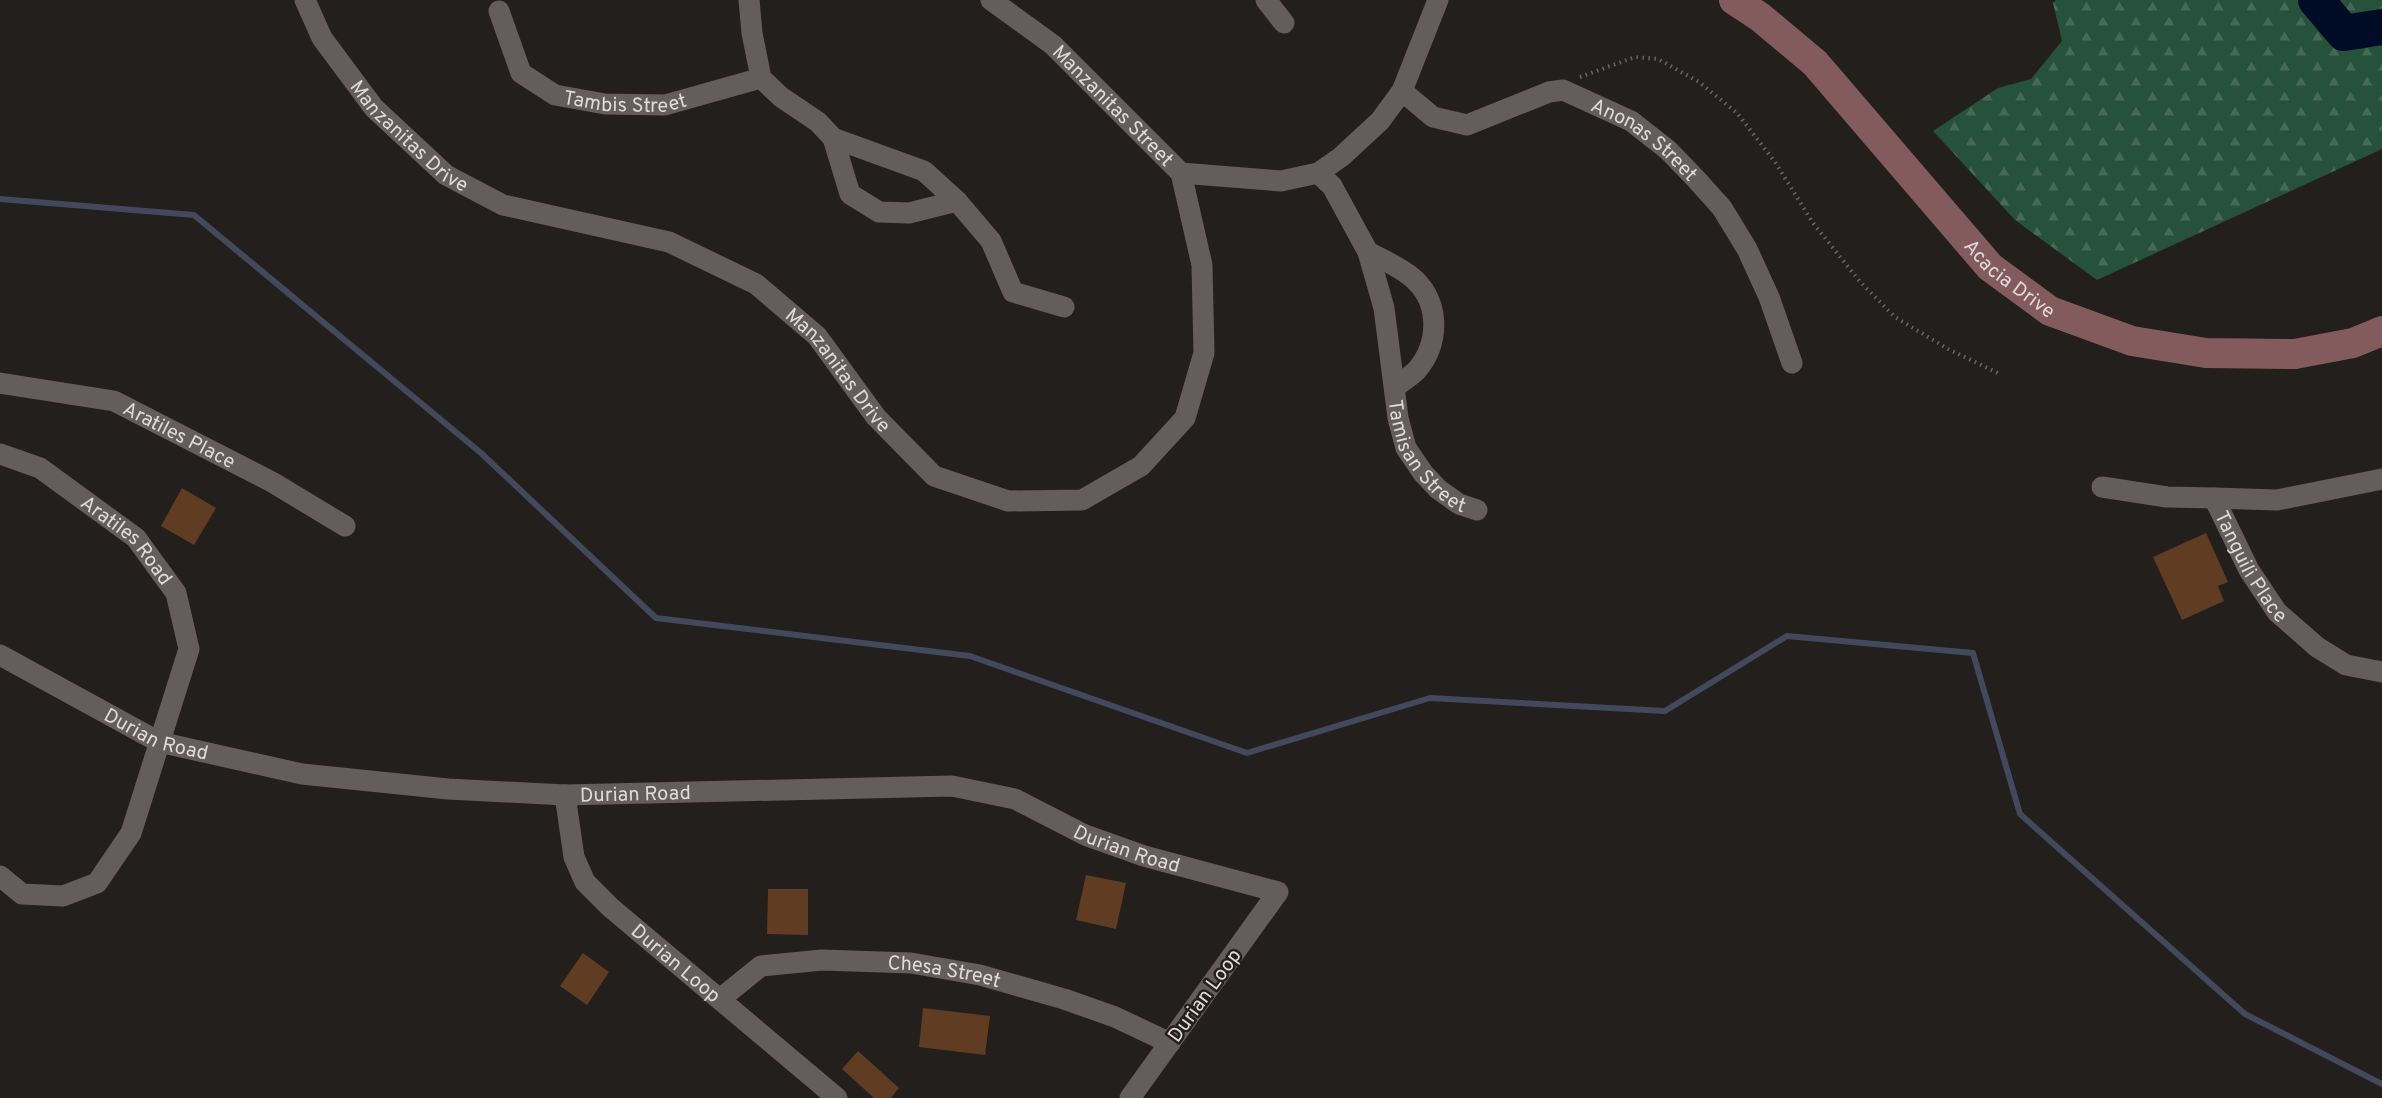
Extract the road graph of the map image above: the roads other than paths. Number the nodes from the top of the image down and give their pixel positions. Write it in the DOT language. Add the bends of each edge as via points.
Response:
graph roads {
  1 [pos="305,0"];
  2 [pos="749,0"];
  3 [pos="991,0"];
  4 [pos="1266,0"];
  5 [pos="1438,0"];
  6 [pos="1734,0"];
  7 [pos="499,11"];
  8 [pos="1284,23"];
  9 [pos="761,78"];
  10 [pos="1402,91"];
  11 [pos="833,138"];
  12 [pos="1182,173"];
  13 [pos="1318,173"];
  14 [pos="957,201"];
  15 [pos="1368,252"];
  16 [pos="1064,307"];
  17 [pos="2382,331"];
  18 [pos="1792,363"];
  19 [pos="0,383"];
  20 [pos="1395,387"];
  21 [pos="0,454"];
  22 [pos="2382,479"];
  23 [pos="2102,488"];
  24 [pos="2214,498"];
  25 [pos="1477,510"];
  26 [pos="345,526"];
  27 [pos="0,655"];
  28 [pos="2382,672"];
  29 [pos="159,742"];
  30 [pos="565,795"];
  31 [pos="0,876"];
  32 [pos="1278,892"];
  33 [pos="720,999"];
  34 [pos="1170,1043"];
  35 [pos="836,1098"];
  36 [pos="1130,1098"];
  1 -- 12 [label="street, Manzanitas Drive" via="322,38 374,108 446,175 503,205 669,242 756,284 817,336 876,417 934,476 1008,501 1082,500 1141,466 1185,418 1204,353 1202,265"];
  2 -- 9 [label="street"];
  3 -- 12 [label="street, Manzanitas Street" via="1053,45"];
  4 -- 8 [label="street"];
  5 -- 10 [label="street, Manzanitas Street"];
  6 -- 17 [label="street, Acacia Drive" via="1815,63 1990,267 2050,311 2132,341 2206,353 2295,354 2353,343"];
  7 -- 9 [label="street, Tambis Street" via="521,72 555,95 605,104 665,105"];
  9 -- 11 [label="street"];
  10 -- 13 [label="street, Manzanitas Street" via="1380,121"];
  10 -- 18 [label="street, Anonas Street" via="1433,117 1467,125 1563,90 1631,121 1668,150 1722,208 1769,297"];
  11 -- 14 [label="street" via="924,171"];
  11 -- 14 [label="street" via="850,194 879,212 909,213"];
  12 -- 13 [label="street, Manzanitas Street" via="1281,182"];
  13 -- 15 [label="street, Tamisan Street" via="1332,186"];
  14 -- 16 [label="street" via="991,241 1013,292"];
  15 -- 20 [label="street, Tamisan Street" via="1384,308"];
  15 -- 20 [label="street, Tamisan Street" via="1410,276 1434,313 1433,340 1425,359"];
  19 -- 26 [label="street, Aratiles Place" via="114,401 272,482"];
  20 -- 25 [label="street, Tamisan Street" via="1406,448 1438,489"];
  21 -- 29 [label="street, Aratiles Road" via="40,468 136,538 176,593 189,649"];
  22 -- 24 [label="street, Tanguili Place" via="2277,500"];
  23 -- 24 [label="street" via="2168,497"];
  24 -- 28 [label="street, Tanguili Place" via="2249,570 2277,612 2317,647 2346,665"];
  27 -- 29 [label="street, Durian Road"];
  29 -- 30 [label="street, Durian Road" via="302,774 448,789"];
  29 -- 31 [label="street, Aratiles Road" via="130,833 97,883 63,896 22,894"];
  30 -- 32 [label="street, Durian Road" via="952,786 1015,799 1085,835 1143,856"];
  30 -- 33 [label="street, Durian Loop" via="574,857 585,882"];
  32 -- 34 [label="street, Durian Loop"];
  33 -- 34 [label="street, Chesa Street" via="761,966 822,960 911,963 980,975 1064,999"];
  33 -- 35 [label="street, Durian Loop"];
  34 -- 36 [label="street, Durian Loop"];
}
